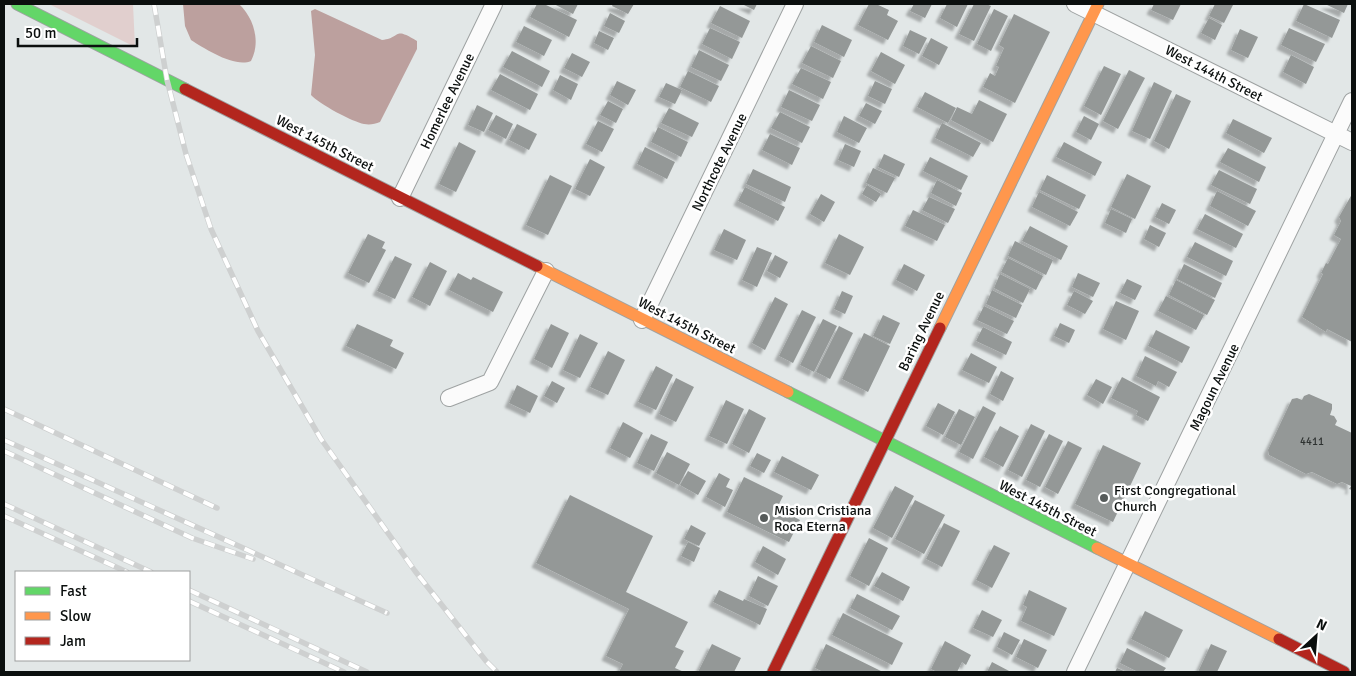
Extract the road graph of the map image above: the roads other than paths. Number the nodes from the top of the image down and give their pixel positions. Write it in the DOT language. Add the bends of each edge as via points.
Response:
graph roads {
  1 [pos="16,4"];
  2 [pos="494,4"];
  3 [pos="795,4"];
  4 [pos="1075,4"];
  5 [pos="1096,8"];
  6 [pos="1352,101"];
  7 [pos="1336,134"];
  8 [pos="1352,142"];
  9 [pos="400,198"];
  10 [pos="546,271"];
  11 [pos="642,320"];
  12 [pos="449,398"];
  13 [pos="884,442"];
  14 [pos="1128,564"];
  15 [pos="773,672"];
  16 [pos="1075,672"];
  17 [pos="1344,672"];
  1 -- 9 [label="street, West 145th Street"];
  2 -- 9 [label="street, Homerlee Avenue"];
  3 -- 11 [label="street, Northcote Avenue"];
  4 -- 5 [label="street, West 144th Street"];
  5 -- 7 [label="street, West 144th Street"];
  5 -- 13 [label="street, Baring Avenue"];
  6 -- 7 [label="street, Magoun Avenue"];
  7 -- 8 [label="street, West 144th Street"];
  7 -- 14 [label="street, Magoun Avenue"];
  9 -- 10 [label="street, West 145th Street"];
  10 -- 11 [label="street, West 145th Street"];
  10 -- 12 [label="street" via="490,382"];
  11 -- 13 [label="street, West 145th Street"];
  13 -- 14 [label="street, West 145th Street"];
  13 -- 15 [label="street, Baring Avenue"];
  14 -- 16 [label="street, Magoun Avenue"];
  14 -- 17 [label="street, West 145th Street"];
}
